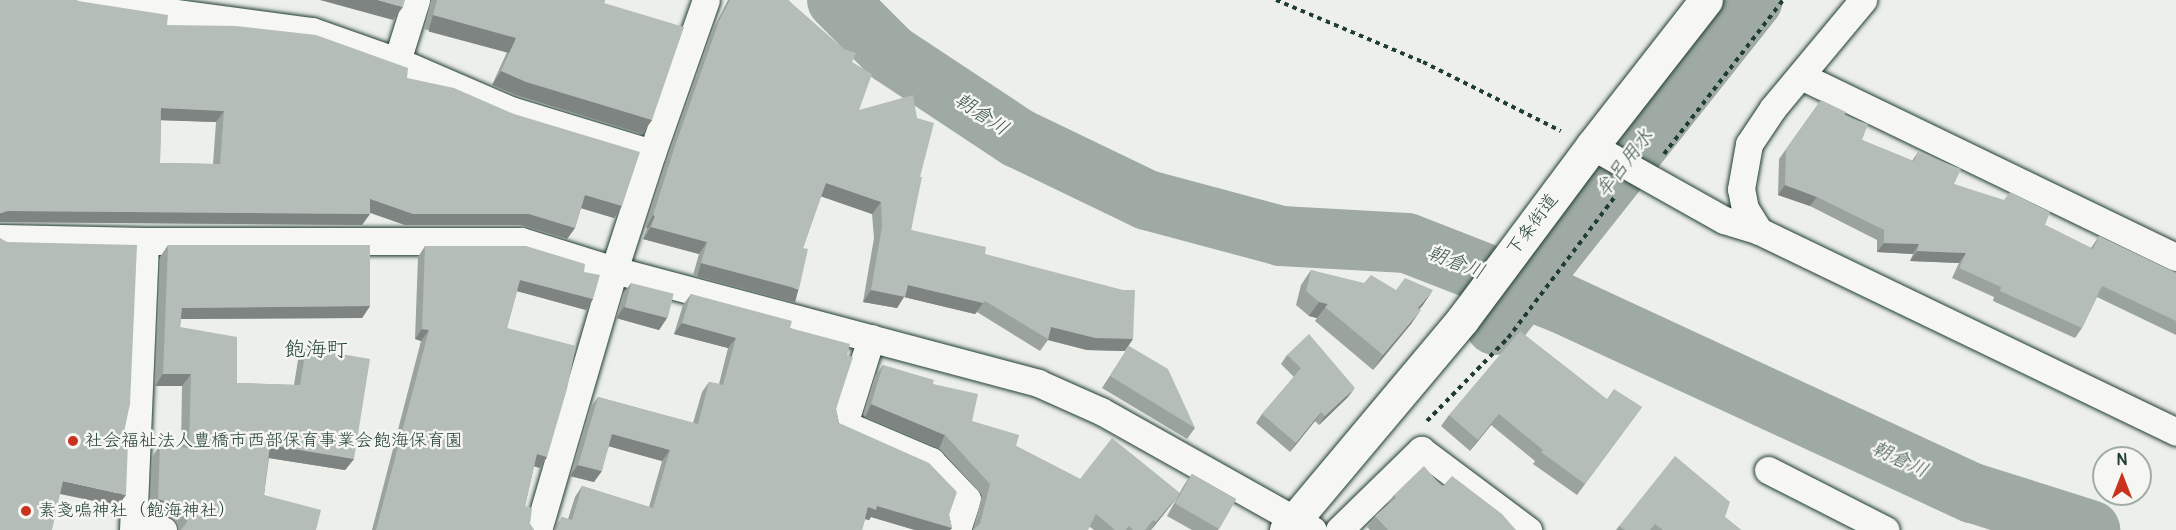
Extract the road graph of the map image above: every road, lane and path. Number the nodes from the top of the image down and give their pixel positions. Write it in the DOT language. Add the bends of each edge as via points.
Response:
graph roads {
  1 [pos="79,0"];
  2 [pos="416,0"];
  3 [pos="705,0"];
  4 [pos="1276,0"];
  5 [pos="1706,0"];
  6 [pos="1783,0"];
  7 [pos="1863,0"];
  8 [pos="145,4"];
  9 [pos="398,61"];
  10 [pos="1801,76"];
  11 [pos="1593,147"];
  12 [pos="652,153"];
  13 [pos="1639,173"];
  14 [pos="1616,195"];
  15 [pos="1759,231"];
  16 [pos="0,238"];
  17 [pos="145,241"];
  18 [pos="2176,257"];
  19 [pos="614,270"];
  20 [pos="871,338"];
  21 [pos="1508,338"];
  22 [pos="2176,432"];
  23 [pos="1768,470"];
  24 [pos="134,527"];
  25 [pos="1298,527"];
  26 [pos="163,530"];
  27 [pos="538,530"];
  28 [pos="957,530"];
  29 [pos="1339,530"];
  30 [pos="1528,530"];
  31 [pos="1886,530"];
  1 -- 8 [label="street"];
  2 -- 9 [label="street"];
  3 -- 12 [label="street"];
  4 -- 11 [label="path" via="1423,62"];
  5 -- 11 [label="main road, 下条街道"];
  6 -- 13 [label="path"];
  7 -- 10 [label="street"];
  8 -- 9 [label="street" via="312,31"];
  9 -- 12 [label="street" via="511,110"];
  10 -- 15 [label="street" via="1749,144 1741,189 1745,209"];
  10 -- 18 [label="street"];
  11 -- 13 [label="street"];
  11 -- 25 [label="main road, 下条街道"];
  12 -- 19 [label="street"];
  13 -- 15 [label="street" via="1724,220"];
  14 -- 21 [label="path"];
  15 -- 22 [label="street"];
  16 -- 17 [label="street"];
  17 -- 19 [label="street" via="521,241"];
  17 -- 24 [label="street"];
  19 -- 20 [label="street"];
  19 -- 27 [label="street"];
  20 -- 25 [label="street" via="1038,383 1101,411"];
  20 -- 28 [label="street" via="844,424 931,461 967,499"];
  23 -- 31 [label="street"];
  24 -- 26 [label="street"];
  29 -- 30 [label="street" via="1421,450"];
}
